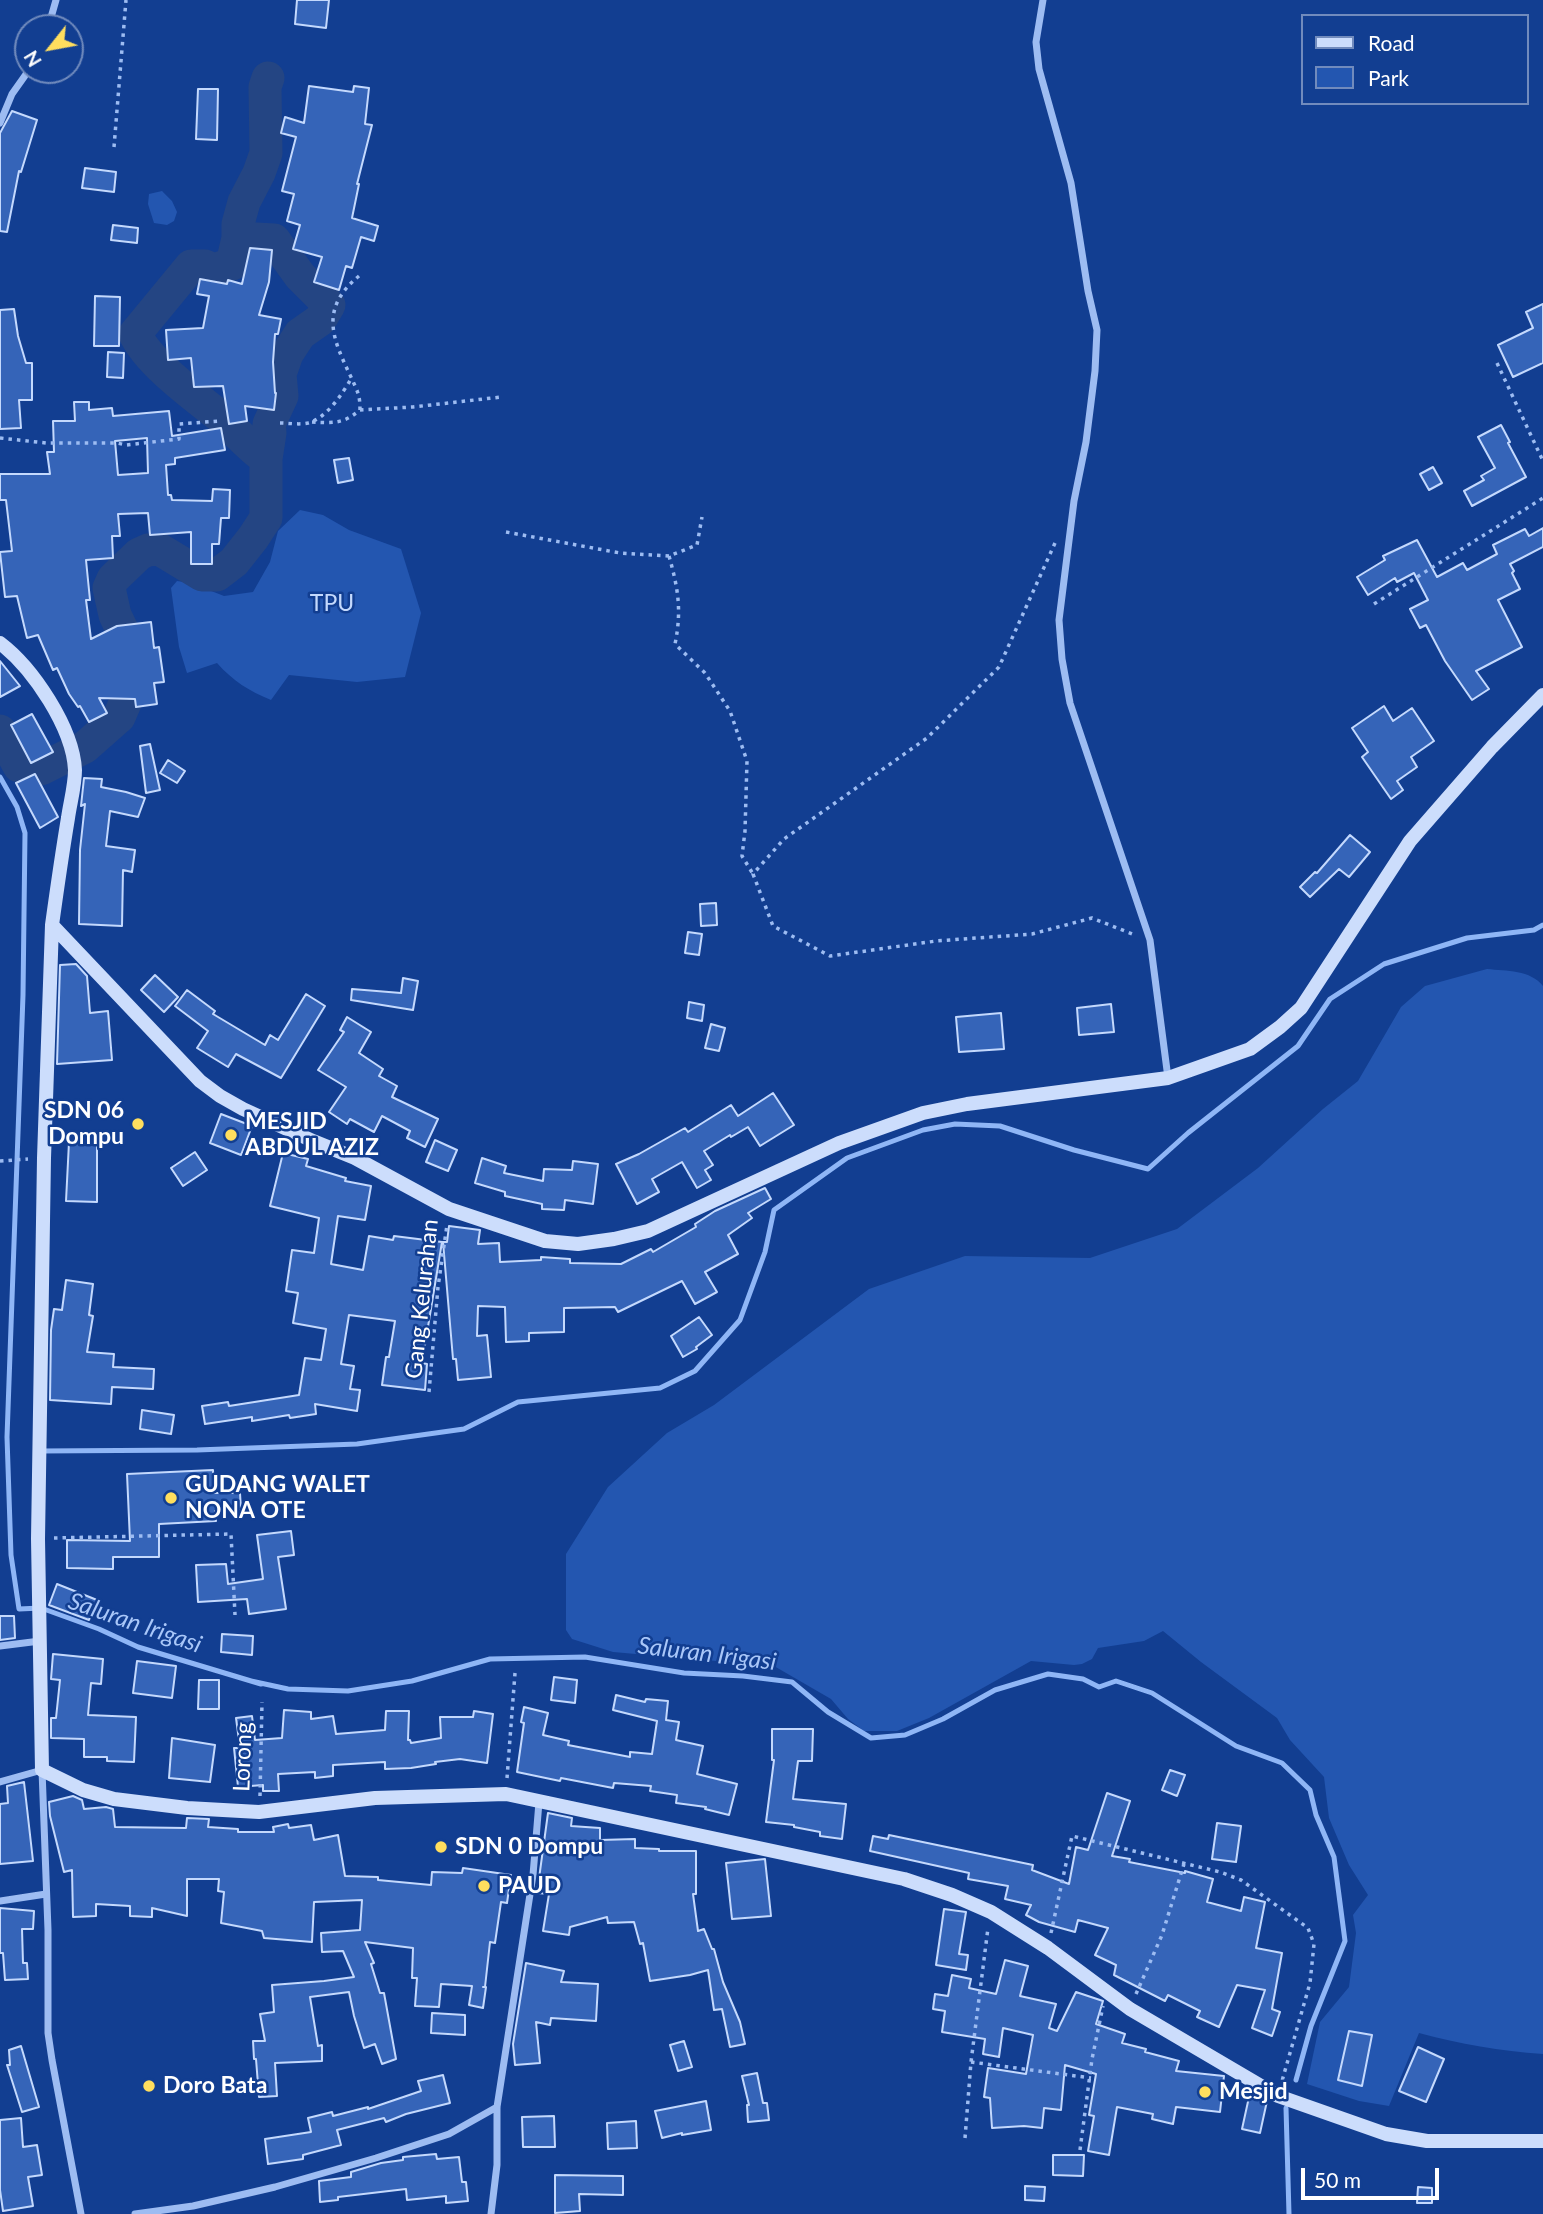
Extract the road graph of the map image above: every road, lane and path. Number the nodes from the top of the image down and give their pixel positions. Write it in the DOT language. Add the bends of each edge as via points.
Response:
graph roads {
  1 [pos="126,0"];
  2 [pos="1043,0"];
  3 [pos="19,84"];
  4 [pos="0,123"];
  5 [pos="114,147"];
  6 [pos="359,276"];
  7 [pos="1497,363"];
  8 [pos="351,379"];
  9 [pos="501,397"];
  10 [pos="360,410"];
  11 [pos="219,421"];
  12 [pos="312,422"];
  13 [pos="280,423"];
  14 [pos="0,438"];
  15 [pos="1543,461"];
  16 [pos="1543,498"];
  17 [pos="702,517"];
  18 [pos="506,532"];
  19 [pos="1056,539"];
  20 [pos="669,556"];
  21 [pos="1374,604"];
  22 [pos="0,643"];
  23 [pos="1543,695"];
  24 [pos="752,874"];
  25 [pos="52,925"];
  26 [pos="1150,940"];
  27 [pos="1168,1078"];
  28 [pos="44,1158"];
  29 [pos="0,1161"];
  30 [pos="449,1209"];
  31 [pos="429,1392"];
  32 [pos="38,1539"];
  33 [pos="235,1615"];
  34 [pos="40,1641"];
  35 [pos="0,1646"];
  36 [pos="515,1673"];
  37 [pos="262,1703"];
  38 [pos="42,1770"];
  39 [pos="0,1782"];
  40 [pos="506,1794"];
  41 [pos="539,1800"];
  42 [pos="259,1812"];
  43 [pos="1184,1864"];
  44 [pos="46,1894"];
  45 [pos="0,1901"];
  46 [pos="990,1912"];
  47 [pos="1048,1948"];
  48 [pos="1106,1991"];
  49 [pos="1130,2009"];
  50 [pos="971,2062"];
  51 [pos="1091,2078"];
  52 [pos="1278,2096"];
  53 [pos="497,2107"];
  54 [pos="965,2138"];
  55 [pos="1543,2141"];
  56 [pos="1080,2150"];
  57 [pos="81,2214"];
  58 [pos="135,2214"];
  59 [pos="491,2214"];
  1 -- 5 [label="path"];
  2 -- 26 [label="street" via="1035,42 1037,59 1071,183 1097,330 1096,371 1059,620 1062,659 1070,703"];
  3 -- 4 [label="street"];
  6 -- 8 [label="path" via="337,300 332,317 334,341"];
  7 -- 15 [label="path"];
  8 -- 10 [label="path" via="360,395"];
  8 -- 12 [label="path" via="340,397"];
  9 -- 10 [label="path"];
  10 -- 12 [label="path" via="347,421"];
  11 -- 14 [label="path" via="179,424 179,439 126,445"];
  12 -- 13 [label="path"];
  16 -- 21 [label="path"];
  17 -- 20 [label="path" via="696,545"];
  18 -- 20 [label="path" via="620,553"];
  19 -- 24 [label="path" via="999,667 927,738 785,839"];
  20 -- 24 [label="path" via="680,621 675,644 705,673 730,711 747,761 742,856"];
  22 -- 25 [label="street" via="43,689 69,744 75,770"];
  23 -- 27 [label="street" via="1410,841 1301,1007 1250,1049"];
  24 -- 26 [label="path" via="773,926 830,956 1032,934 1092,918"];
  25 -- 28 [label="street"];
  25 -- 30 [label="street" via="200,1081 220,1096 355,1158"];
  26 -- 27 [label="street"];
  27 -- 30 [label="street" via="923,1113 839,1143 648,1231 614,1239 578,1244 545,1241"];
  28 -- 29 [label="path"];
  28 -- 32 [label="street"];
  30 -- 31 [label="path, Gang Kelurahan"];
  32 -- 33 [label="path" via="231,1534"];
  32 -- 34 [label="street"];
  34 -- 35 [label="street"];
  34 -- 38 [label="street"];
  36 -- 40 [label="path"];
  37 -- 42 [label="path, Lorong"];
  38 -- 39 [label="street"];
  38 -- 42 [label="street" via="114,1799"];
  38 -- 44 [label="street"];
  40 -- 41 [label="street"];
  40 -- 42 [label="street" via="375,1798"];
  41 -- 46 [label="street" via="904,1879"];
  41 -- 53 [label="street" via="533,1875"];
  43 -- 47 [label="path" via="1072,1836"];
  43 -- 49 [label="path" via="1162,1935"];
  43 -- 52 [label="path" via="1241,1880 1308,1928 1314,1944 1310,1983"];
  44 -- 45 [label="street"];
  44 -- 57 [label="street" via="48,2033"];
  46 -- 47 [label="street"];
  46 -- 50 [label="path"];
  47 -- 48 [label="street"];
  48 -- 49 [label="street"];
  48 -- 51 [label="path"];
  49 -- 52 [label="street"];
  50 -- 51 [label="path"];
  50 -- 54 [label="path"];
  51 -- 56 [label="path"];
  52 -- 55 [label="street" via="1386,2134 1427,2141"];
  53 -- 58 [label="street" via="449,2134 363,2162 193,2206"];
  53 -- 59 [label="street"];
}
